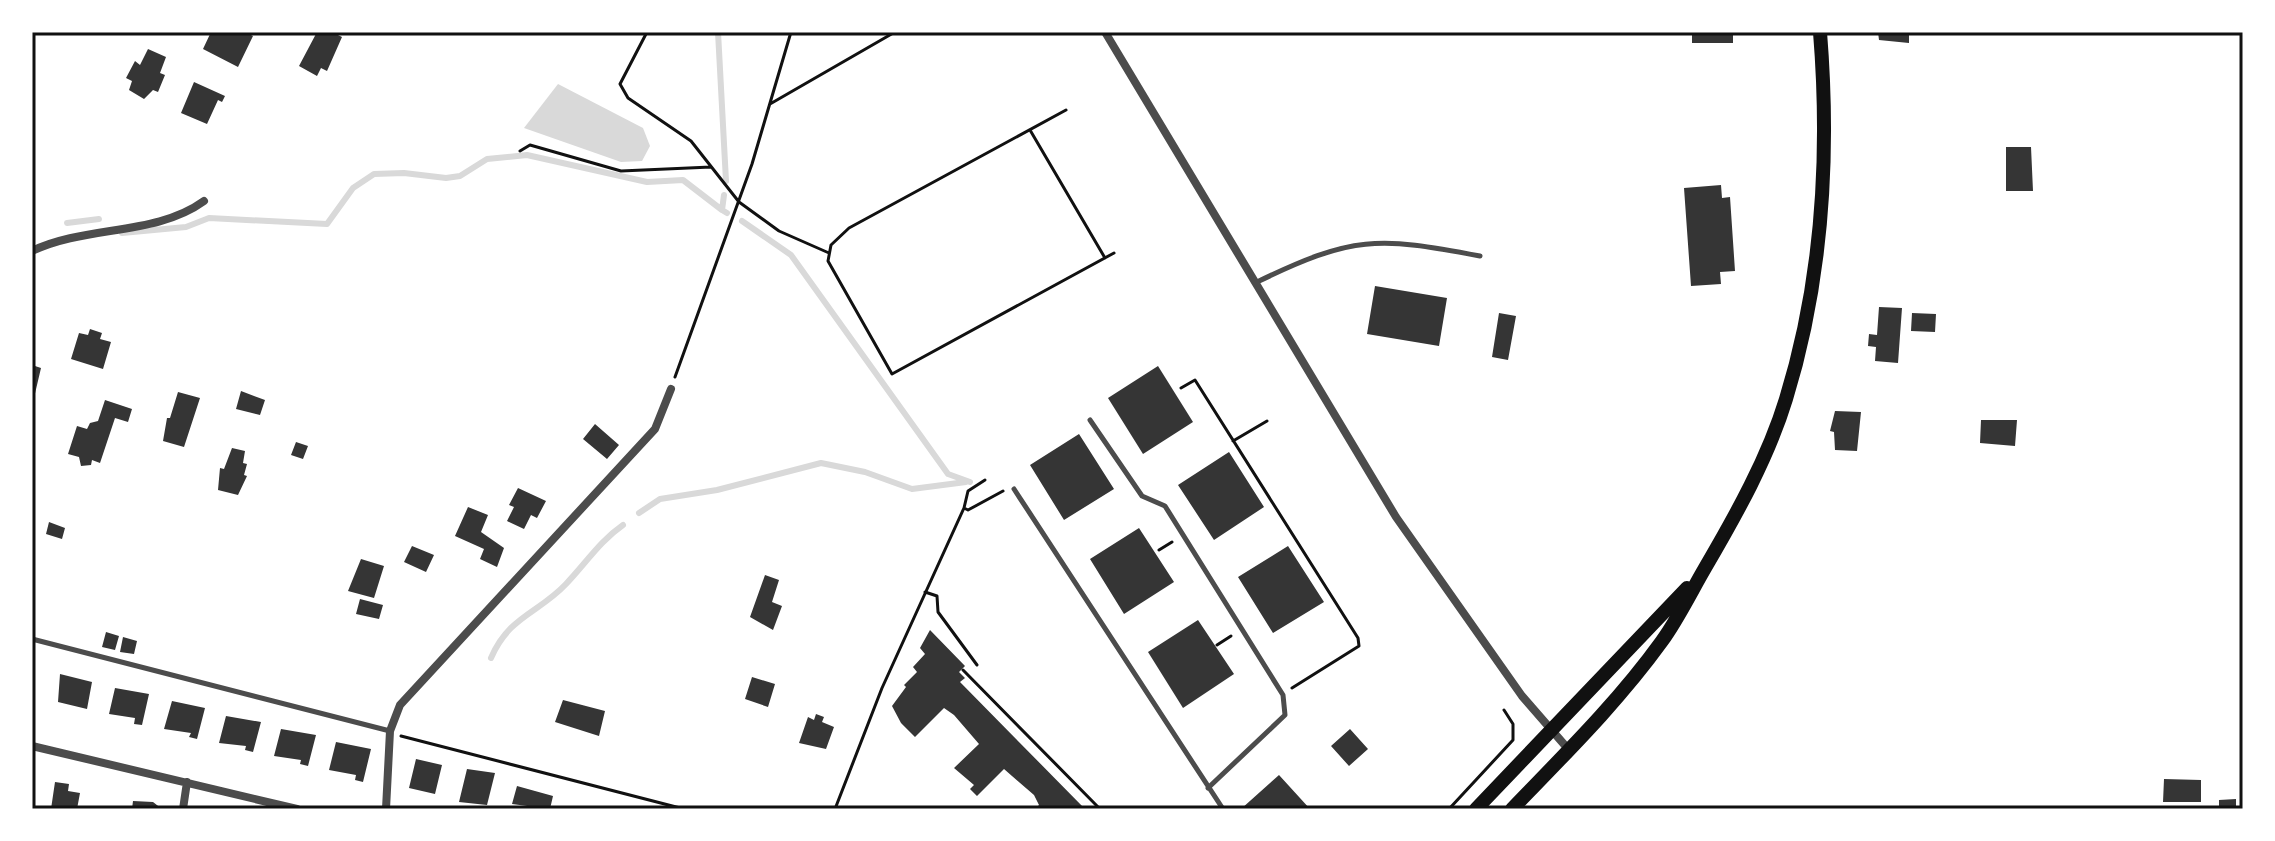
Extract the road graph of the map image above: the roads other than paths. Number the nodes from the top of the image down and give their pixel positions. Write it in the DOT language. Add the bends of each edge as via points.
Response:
graph roads {
  1 [pos="1820,32"];
  2 [pos="1108,33"];
  3 [pos="204,201"];
  4 [pos="32,251"];
  5 [pos="1480,256"];
  6 [pos="1257,282"];
  7 [pos="671,389"];
  8 [pos="1090,420"];
  9 [pos="1014,489"];
  10 [pos="1704,570"];
  11 [pos="32,639"];
  12 [pos="1550,731"];
  13 [pos="390,732"];
  14 [pos="32,746"];
  15 [pos="1569,750"];
  16 [pos="187,782"];
  17 [pos="1208,788"];
  18 [pos="183,809"];
  19 [pos="297,809"];
  20 [pos="386,809"];
  21 [pos="1223,809"];
  22 [pos="1476,809"];
  23 [pos="1512,809"];
  1 -- 10 [label="main road" via="1824,192 1815,282 1786,400 1741,506"];
  2 -- 6 [label="street"];
  3 -- 4 [label="street" via="183,216 59,238"];
  5 -- 6 [label="lane" via="1398,242 1359,242"];
  6 -- 12 [label="street" via="1396,517"];
  7 -- 13 [label="street" via="655,429 400,705"];
  8 -- 17 [label="lane" via="1142,496 1165,506 1283,695 1285,715"];
  9 -- 17 [label="lane"];
  10 -- 12 [label="main road"];
  10 -- 15 [label="main road" via="1663,641"];
  11 -- 13 [label="lane"];
  12 -- 15 [label="street"];
  12 -- 22 [label="main road"];
  13 -- 20 [label="street"];
  14 -- 16 [label="street"];
  15 -- 23 [label="main road"];
  16 -- 18 [label="street"];
  16 -- 19 [label="street"];
  17 -- 21 [label="lane"];
}
